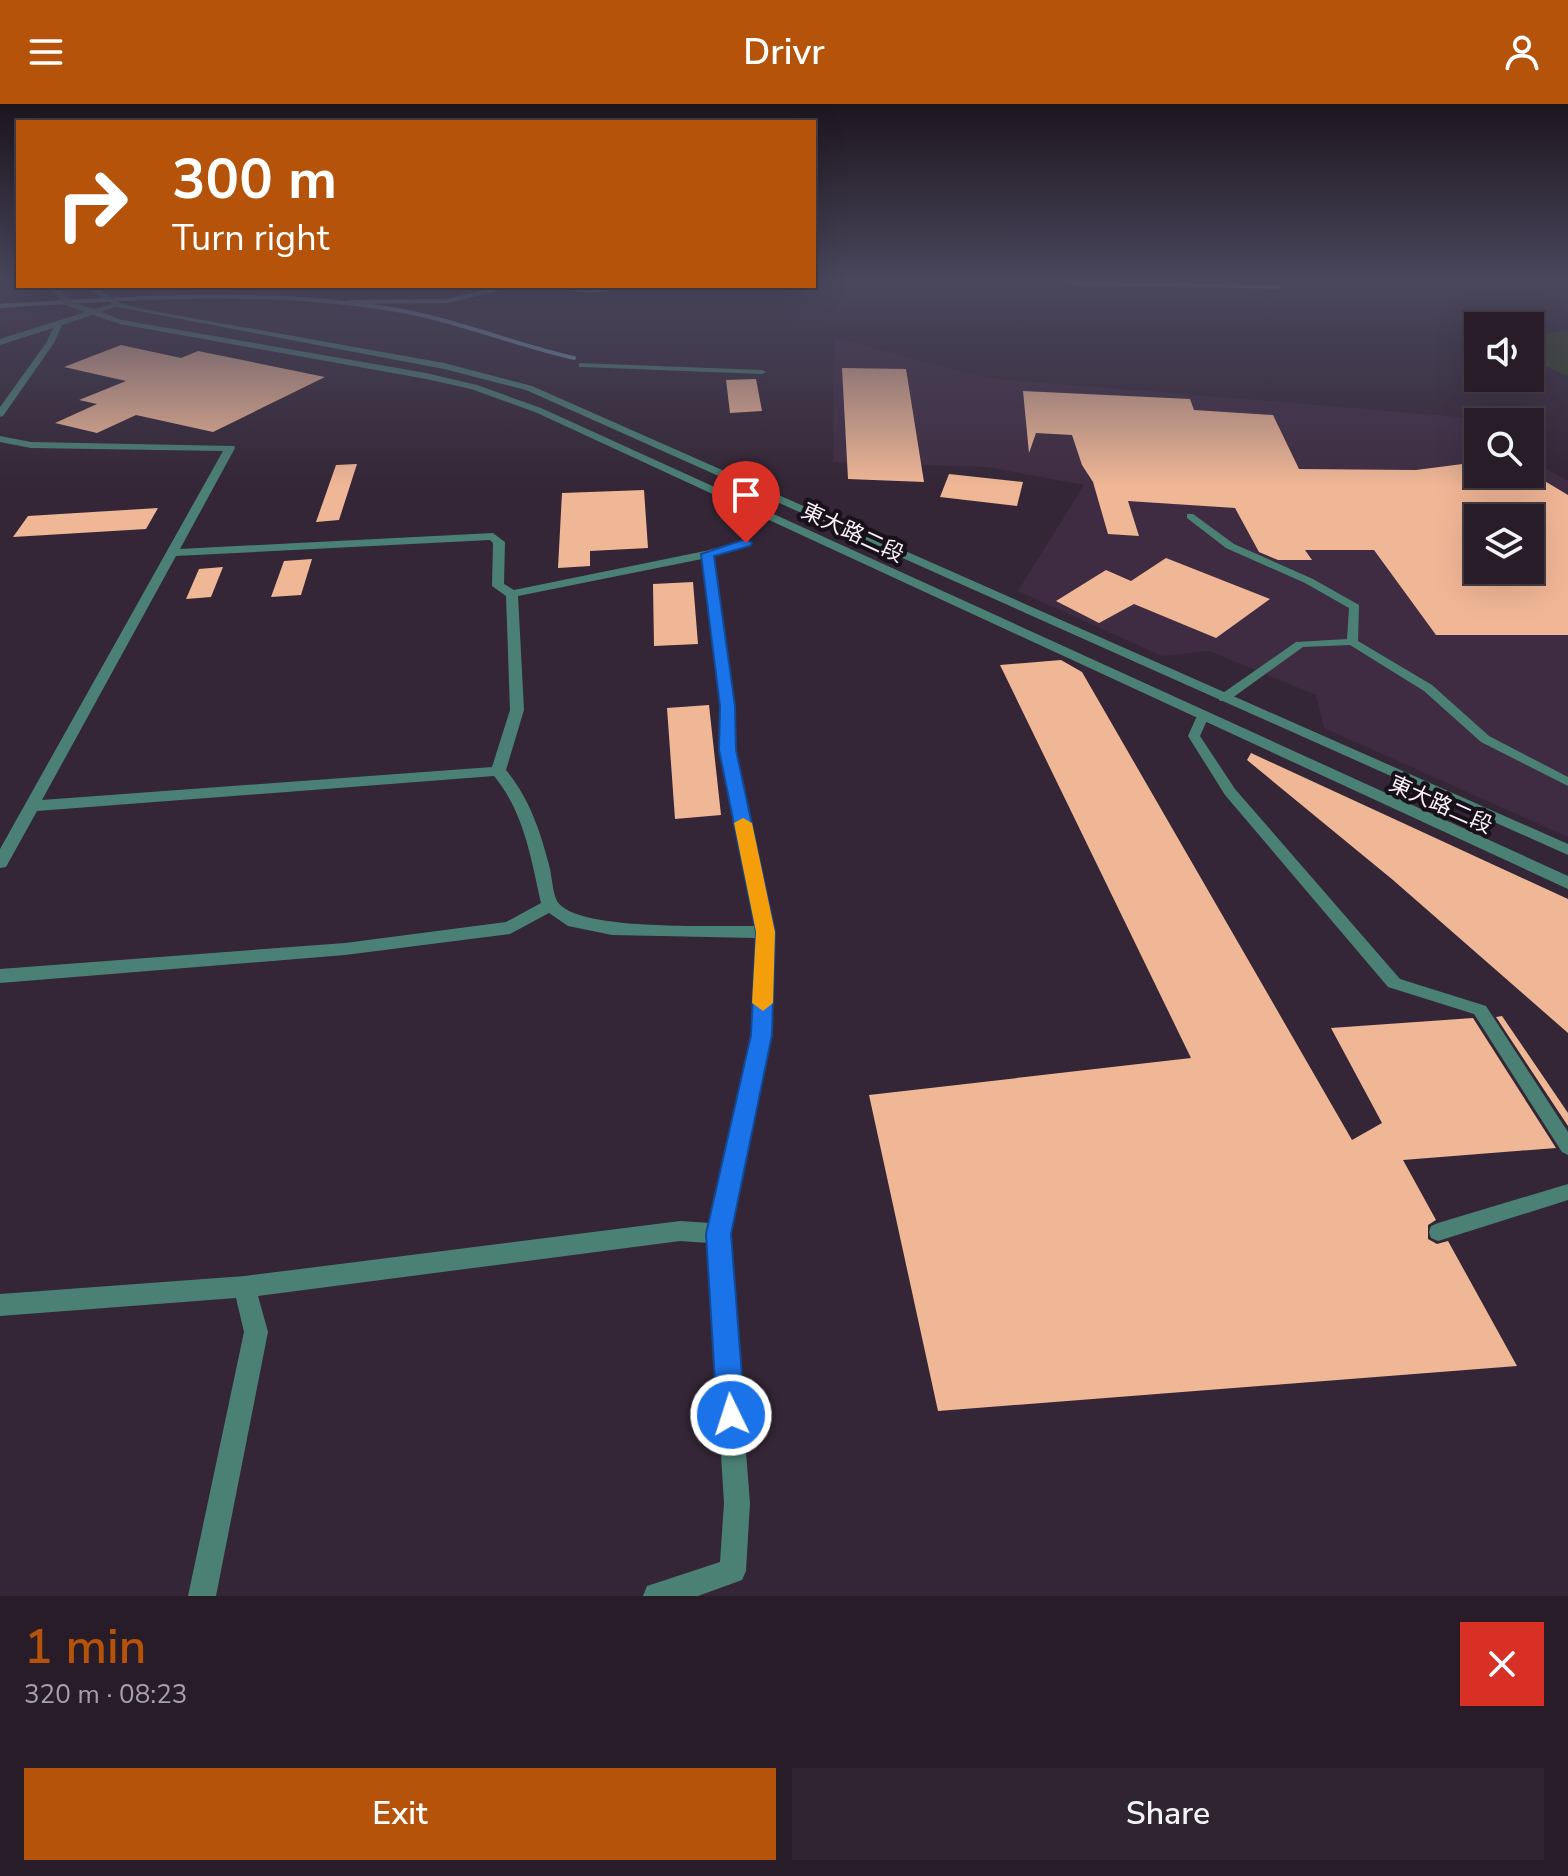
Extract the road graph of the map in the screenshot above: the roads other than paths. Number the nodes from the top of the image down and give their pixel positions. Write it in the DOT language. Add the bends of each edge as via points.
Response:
graph roads {
  1 [pos="46,349"];
  2 [pos="277,349"];
  3 [pos="351,349"];
  4 [pos="582,365"];
  5 [pos="762,372"];
  6 [pos="0,414"];
  7 [pos="0,439"];
  8 [pos="1190,516"];
  9 [pos="746,543"];
  10 [pos="172,553"];
  11 [pos="707,554"];
  12 [pos="512,594"];
  13 [pos="1352,642"];
  14 [pos="1224,698"];
  15 [pos="1202,718"];
  16 [pos="498,771"];
  17 [pos="1568,782"];
  18 [pos="32,806"];
  19 [pos="1568,850"];
  20 [pos="0,863"];
  21 [pos="1568,883"];
  22 [pos="550,905"];
  23 [pos="765,932"];
  24 [pos="0,976"];
  25 [pos="1568,1147"];
  26 [pos="1568,1192"];
  27 [pos="1438,1232"];
  28 [pos="718,1234"];
  29 [pos="245,1287"];
  30 [pos="0,1305"];
  31 [pos="202,1596"];
  32 [pos="657,1596"];
  1 -- 6 [label="street"];
  2 -- 15 [label="street, 東大路二段" via="426,376 513,400"];
  3 -- 14 [label="street, 東大路二段" via="529,388"];
  4 -- 5 [label="lane"];
  7 -- 10 [label="street" via="31,445 230,448"];
  8 -- 13 [label="lane" via="1230,546 1355,607"];
  9 -- 11 [label="street"];
  10 -- 12 [label="street" via="493,536 499,542 498,586"];
  10 -- 18 [label="street"];
  11 -- 12 [label="street"];
  11 -- 23 [label="street" via="728,750"];
  12 -- 16 [label="street" via="517,710"];
  13 -- 14 [label="lane" via="1300,644"];
  13 -- 17 [label="lane" via="1428,688 1485,739"];
  14 -- 15 [label="street"];
  14 -- 19 [label="street, 東大路二段"];
  15 -- 21 [label="street, 東大路二段"];
  15 -- 25 [label="lane" via="1194,736 1230,792 1394,983 1480,1010"];
  16 -- 18 [label="street"];
  16 -- 22 [label="street" via="512,784 533,833"];
  18 -- 20 [label="street"];
  22 -- 23 [label="street" via="574,922 612,929"];
  22 -- 24 [label="street" via="510,928 345,949"];
  23 -- 28 [label="street" via="762,1035"];
  26 -- 27 [label="lane"];
  28 -- 29 [label="street" via="680,1231"];
  28 -- 32 [label="street" via="737,1503 733,1571"];
  29 -- 30 [label="street"];
  29 -- 31 [label="street" via="256,1332"];
}
